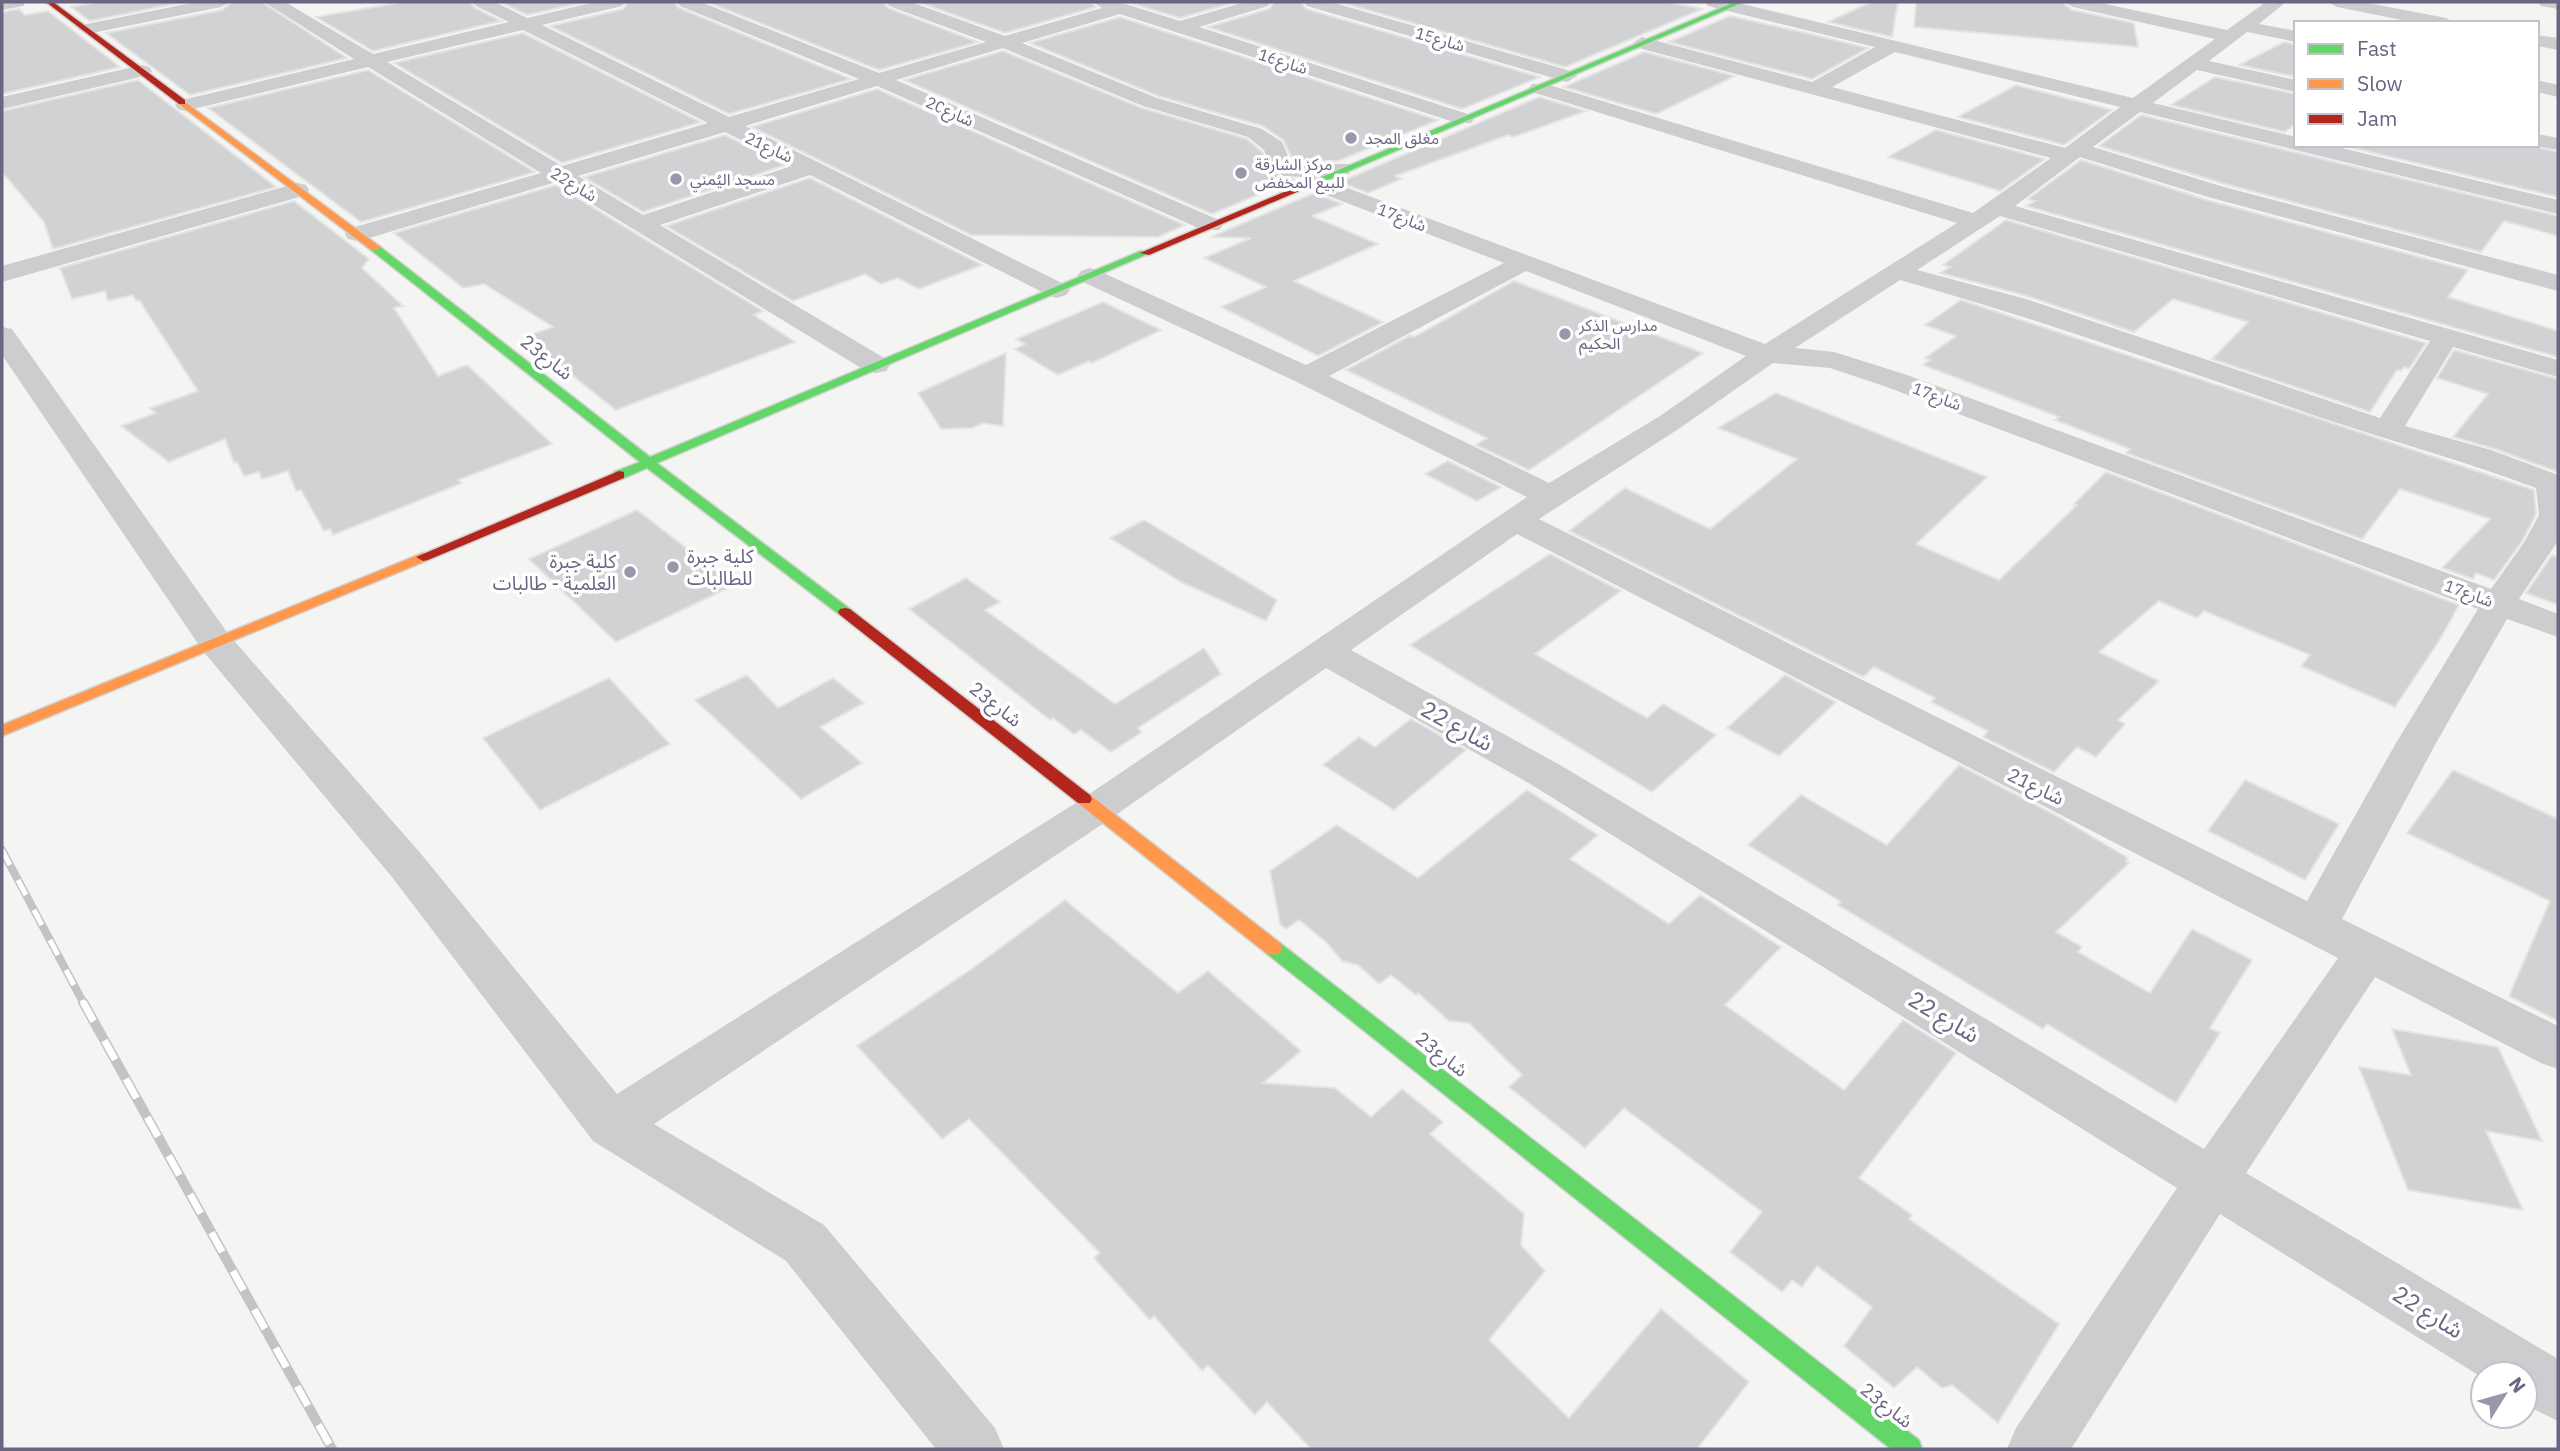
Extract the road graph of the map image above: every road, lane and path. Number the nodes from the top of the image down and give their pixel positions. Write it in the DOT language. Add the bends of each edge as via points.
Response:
graph roads {
  1 [pos="17,2"];
  2 [pos="49,2"];
  3 [pos="221,2"];
  4 [pos="273,2"];
  5 [pos="482,2"];
  6 [pos="616,2"];
  7 [pos="686,2"];
  8 [pos="895,2"];
  9 [pos="1262,2"];
  10 [pos="1313,2"];
  11 [pos="2073,2"];
  12 [pos="2277,2"];
  13 [pos="2337,2"];
  14 [pos="2547,2"];
  15 [pos="1728,3"];
  16 [pos="2558,4"];
  17 [pos="2,5"];
  18 [pos="1111,5"];
  19 [pos="2436,21"];
  20 [pos="525,24"];
  21 [pos="1181,27"];
  22 [pos="87,29"];
  23 [pos="2236,31"];
  24 [pos="2294,37"];
  25 [pos="2539,40"];
  26 [pos="1004,42"];
  27 [pos="1642,43"];
  28 [pos="2558,44"];
  29 [pos="1892,46"];
  30 [pos="372,60"];
  31 [pos="2193,63"];
  32 [pos="142,71"];
  33 [pos="1567,76"];
  34 [pos="879,80"];
  35 [pos="2294,86"];
  36 [pos="2539,86"];
  37 [pos="1539,88"];
  38 [pos="1816,88"];
  39 [pos="2558,91"];
  40 [pos="2,103"];
  41 [pos="185,105"];
  42 [pos="2136,107"];
  43 [pos="1464,120"];
  44 [pos="724,125"];
  45 [pos="2539,139"];
  46 [pos="2294,144"];
  47 [pos="2558,144"];
  48 [pos="2309,147"];
  49 [pos="2074,153"];
  50 [pos="811,167"];
  51 [pos="1343,169"];
  52 [pos="556,174"];
  53 [pos="1313,182"];
  54 [pos="298,190"];
  55 [pos="2558,207"];
  56 [pos="1986,215"];
  57 [pos="638,224"];
  58 [pos="1211,225"];
  59 [pos="357,234"];
  60 [pos="1523,263"];
  61 [pos="1898,272"];
  62 [pos="2,274"];
  63 [pos="1090,276"];
  64 [pos="2558,283"];
  65 [pos="1056,290"];
  66 [pos="2,335"];
  67 [pos="2446,337"];
  68 [pos="1768,354"];
  69 [pos="876,365"];
  70 [pos="2558,369"];
  71 [pos="1307,376"];
  72 [pos="2387,430"];
  73 [pos="649,463"];
  74 [pos="2555,485"];
  75 [pos="1550,496"];
  76 [pos="1516,520"];
  77 [pos="2498,604"];
  78 [pos="2558,626"];
  79 [pos="216,643"];
  80 [pos="1324,651"];
  81 [pos="2,731"];
  82 [pos="1096,809"];
  83 [pos="2317,925"];
  84 [pos="2367,952"];
  85 [pos="2558,1049"];
  86 [pos="611,1125"];
  87 [pos="2213,1179"];
  88 [pos="2558,1392"];
  89 [pos="974,1449"];
  90 [pos="1910,1449"];
  91 [pos="2037,1449"];
  1 -- 17 [label="street"];
  2 -- 22 [label="street, شارع23"];
  3 -- 22 [label="street"];
  4 -- 30 [label="street, شارع22"];
  5 -- 20 [label="street, شارع21"];
  6 -- 20 [label="street"];
  7 -- 34 [label="street, شارع20"];
  8 -- 26 [label="street"];
  9 -- 21 [label="street"];
  10 -- 33 [label="street, شارع15"];
  11 -- 23 [label="street"];
  12 -- 23 [label="street"];
  13 -- 19 [label="street"];
  14 -- 16 [label="street"];
  15 -- 27 [label="street"];
  15 -- 29 [label="street"];
  18 -- 21 [label="street, شارع16"];
  18 -- 26 [label="street"];
  20 -- 30 [label="street"];
  20 -- 44 [label="street, شارع21"];
  21 -- 43 [label="street, شارع16"];
  22 -- 32 [label="street, شارع23"];
  23 -- 24 [label="street"];
  23 -- 31 [label="street"];
  25 -- 28 [label="street"];
  26 -- 34 [label="street"];
  26 -- 51 [label="street" via="1150,102 1255,134 1274,147 1279,161 1291,171"];
  27 -- 33 [label="street"];
  27 -- 38 [label="street"];
  29 -- 38 [label="street"];
  29 -- 42 [label="street"];
  30 -- 41 [label="street"];
  30 -- 52 [label="street, شارع22"];
  31 -- 35 [label="street"];
  31 -- 42 [label="street"];
  32 -- 40 [label="street"];
  32 -- 41 [label="street, شارع23"];
  33 -- 37 [label="street"];
  34 -- 44 [label="street"];
  34 -- 58 [label="street, شارع20"];
  36 -- 39 [label="street"];
  37 -- 43 [label="street"];
  37 -- 56 [label="street"];
  38 -- 49 [label="street"];
  41 -- 54 [label="street, شارع23"];
  42 -- 46 [label="street"];
  42 -- 49 [label="street"];
  43 -- 51 [label="street"];
  44 -- 50 [label="street, شارع21"];
  44 -- 52 [label="street"];
  45 -- 47 [label="street"];
  48 -- 55 [label="street"];
  49 -- 56 [label="street"];
  49 -- 64 [label="street"];
  50 -- 57 [label="street"];
  50 -- 65 [label="street, شارع21"];
  51 -- 53 [label="street"];
  52 -- 57 [label="street, شارع22"];
  52 -- 59 [label="street"];
  53 -- 58 [label="street"];
  53 -- 60 [label="street, شارع17"];
  54 -- 59 [label="street, شارع23"];
  54 -- 62 [label="street"];
  56 -- 61 [label="street"];
  56 -- 67 [label="street"];
  57 -- 69 [label="street, شارع22"];
  58 -- 63 [label="street"];
  59 -- 73 [label="street, شارع23"];
  60 -- 68 [label="street, شارع17"];
  60 -- 71 [label="street"];
  61 -- 68 [label="street"];
  61 -- 72 [label="street" via="2017,305"];
  63 -- 65 [label="street"];
  63 -- 71 [label="street"];
  65 -- 69 [label="street"];
  66 -- 79 [label="street"];
  67 -- 70 [label="street"];
  67 -- 72 [label="street"];
  68 -- 75 [label="street"];
  68 -- 77 [label="street, شارع17" via="1834,360 1894,380"];
  69 -- 73 [label="street"];
  71 -- 75 [label="street"];
  72 -- 74 [label="street" via="2480,456"];
  73 -- 79 [label="street"];
  73 -- 82 [label="street, شارع23"];
  74 -- 77 [label="street" via="2555,515"];
  75 -- 76 [label="street"];
  76 -- 80 [label="street"];
  76 -- 83 [label="street, شارع21"];
  77 -- 78 [label="street, شارع17"];
  77 -- 83 [label="street"];
  79 -- 81 [label="street"];
  79 -- 86 [label="street" via="407,866"];
  80 -- 82 [label="street"];
  80 -- 87 [label="street, شارع 22" via="1546,775"];
  82 -- 86 [label="street"];
  82 -- 90 [label="street, شارع23"];
  83 -- 84 [label="street, شارع21"];
  84 -- 85 [label="street, شارع21"];
  84 -- 87 [label="street"];
  86 -- 89 [label="street" via="805,1243"];
  87 -- 88 [label="street, شارع 22"];
  87 -- 91 [label="street"];
}
